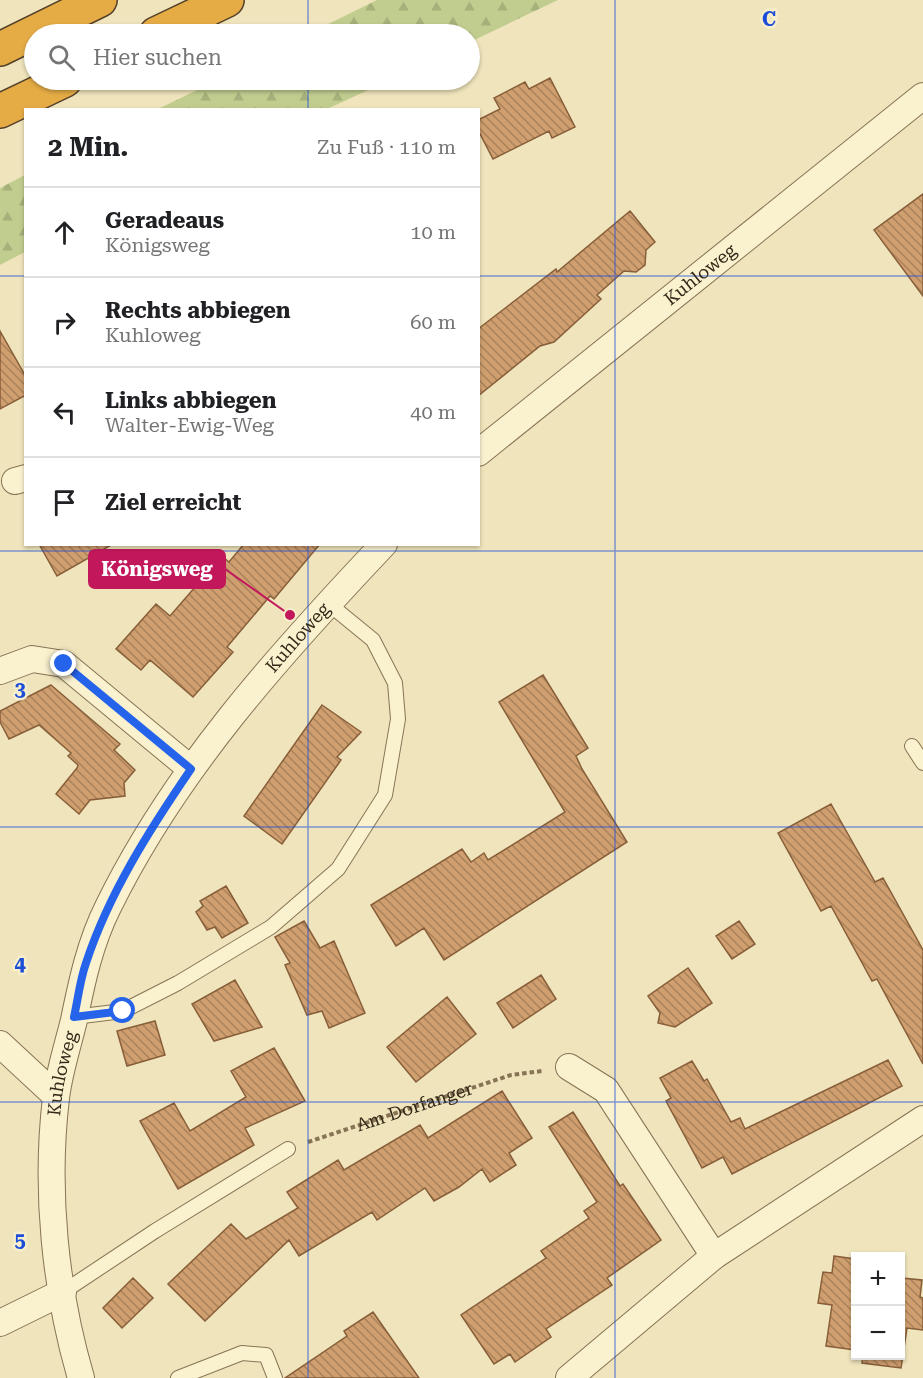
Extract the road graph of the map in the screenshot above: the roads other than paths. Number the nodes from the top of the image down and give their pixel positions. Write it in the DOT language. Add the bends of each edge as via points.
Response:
graph roads {
  1 [pos="100,0"];
  2 [pos="227,0"];
  3 [pos="52,24"];
  4 [pos="177,24"];
  5 [pos="24,38"];
  6 [pos="0,50"];
  7 [pos="44,90"];
  8 [pos="923,96"];
  9 [pos="0,111"];
  10 [pos="480,451"];
  11 [pos="382,546"];
  12 [pos="329,604"];
  13 [pos="0,671"];
  14 [pos="912,746"];
  15 [pos="923,763"];
  16 [pos="191,769"];
  17 [pos="74,1017"];
  18 [pos="0,1044"];
  19 [pos="569,1067"];
  20 [pos="56,1096"];
  21 [pos="923,1119"];
  22 [pos="288,1149"];
  23 [pos="714,1256"];
  24 [pos="63,1292"];
  25 [pos="0,1323"];
  26 [pos="81,1378"];
  27 [pos="178,1378"];
  28 [pos="275,1378"];
  29 [pos="569,1378"];
  1 -- 3 [label="highway"];
  2 -- 4 [label="highway"];
  5 -- 6 [label="highway"];
  7 -- 9 [label="highway"];
  8 -- 10 [label="street, Kuhloweg"];
  11 -- 12 [label="street, Kuhloweg"];
  12 -- 16 [label="street, Kuhloweg" via="248,696"];
  12 -- 17 [label="lane" via="373,640 395,683 398,719 385,795 338,869 271,927 123,1011"];
  13 -- 16 [label="street" via="32,659 64,664"];
  14 -- 15 [label="lane"];
  16 -- 17 [label="street, Kuhloweg" via="108,908 85,964"];
  17 -- 20 [label="street, Kuhloweg"];
  18 -- 20 [label="street"];
  19 -- 23 [label="street" via="606,1090"];
  20 -- 24 [label="street, Kuhloweg" via="51,1152 52,1213"];
  21 -- 23 [label="street"];
  22 -- 24 [label="lane"];
  23 -- 29 [label="street"];
  24 -- 25 [label="street"];
  24 -- 26 [label="street, Kuhloweg"];
  27 -- 28 [label="lane" via="242,1353 266,1355"];
}
